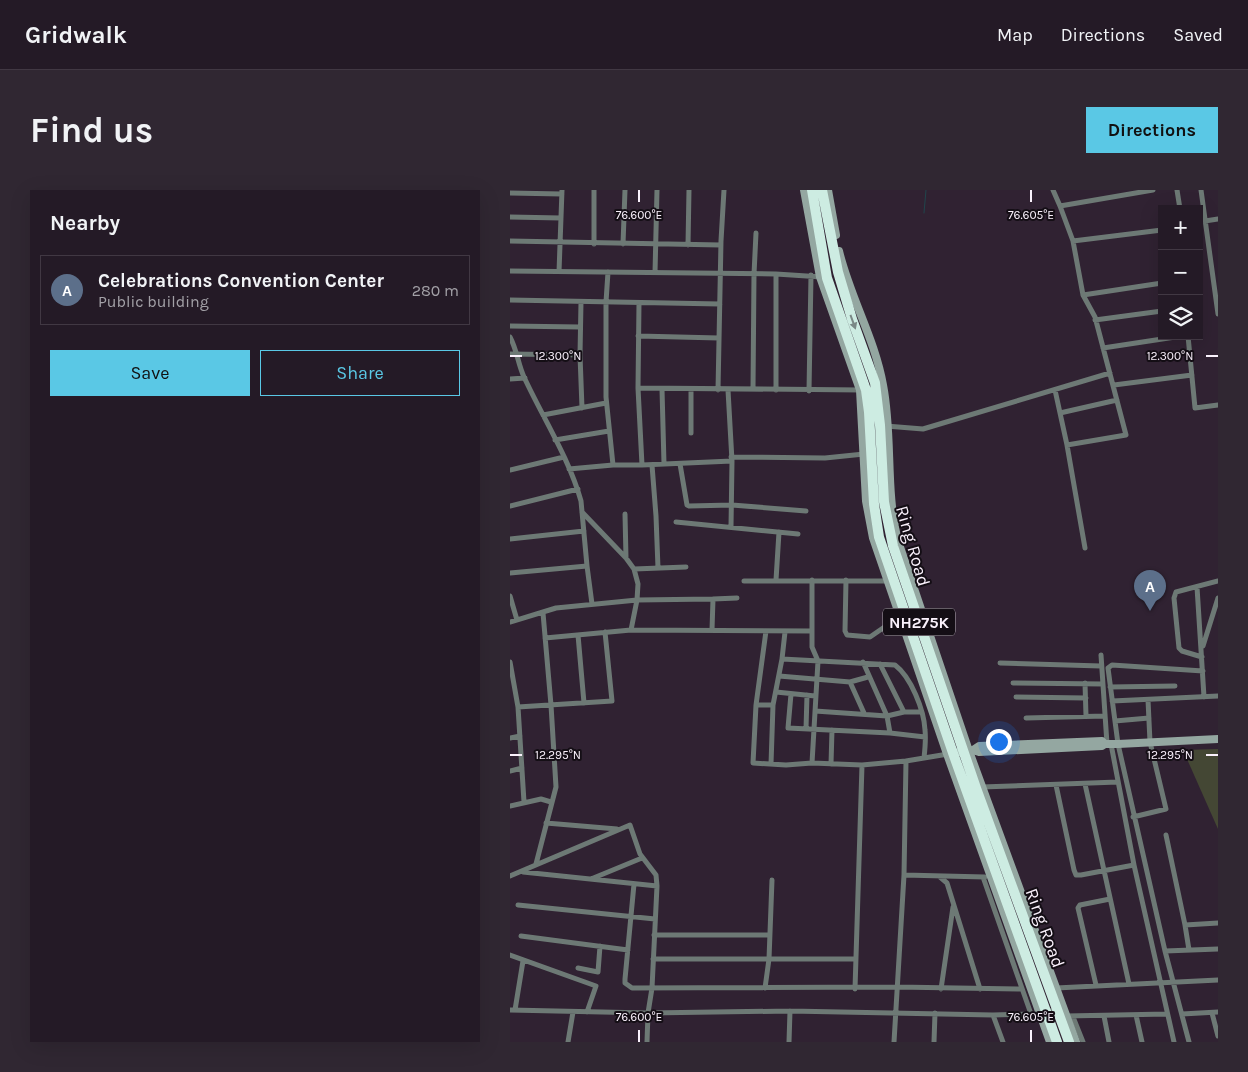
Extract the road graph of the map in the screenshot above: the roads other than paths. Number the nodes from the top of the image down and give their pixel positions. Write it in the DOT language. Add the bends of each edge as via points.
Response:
graph roads {
  1 [pos="594,190"];
  2 [pos="624,190"];
  3 [pos="657,190"];
  4 [pos="689,190"];
  5 [pos="724,190"];
  6 [pos="804,190"];
  7 [pos="812,190"];
  8 [pos="822,190"];
  9 [pos="828,190"];
  10 [pos="1053,190"];
  11 [pos="1153,190"];
  12 [pos="1177,190"];
  13 [pos="1201,190"];
  14 [pos="562,192"];
  15 [pos="510,193"];
  16 [pos="1179,205"];
  17 [pos="1060,206"];
  18 [pos="510,217"];
  19 [pos="561,218"];
  20 [pos="1218,219"];
  21 [pos="1205,221"];
  22 [pos="1158,230"];
  23 [pos="756,233"];
  24 [pos="1073,241"];
  25 [pos="510,242"];
  26 [pos="560,243"];
  27 [pos="594,244"];
  28 [pos="623,244"];
  29 [pos="656,245"];
  30 [pos="688,245"];
  31 [pos="721,246"];
  32 [pos="510,271"];
  33 [pos="560,272"];
  34 [pos="608,272"];
  35 [pos="656,274"];
  36 [pos="720,274"];
  37 [pos="754,274"];
  38 [pos="776,274"];
  39 [pos="810,275"];
  40 [pos="824,278"];
  41 [pos="1216,280"];
  42 [pos="1158,284"];
  43 [pos="1084,294"];
  44 [pos="510,300"];
  45 [pos="581,302"];
  46 [pos="606,302"];
  47 [pos="639,303"];
  48 [pos="720,304"];
  49 [pos="1218,310"];
  50 [pos="1158,312"];
  51 [pos="1095,320"];
  52 [pos="510,326"];
  53 [pos="580,327"];
  54 [pos="638,336"];
  55 [pos="510,337"];
  56 [pos="719,338"];
  57 [pos="1158,340"];
  58 [pos="1188,340"];
  59 [pos="1103,348"];
  60 [pos="510,354"];
  61 [pos="517,354"];
  62 [pos="580,355"];
  63 [pos="1110,373"];
  64 [pos="1192,375"];
  65 [pos="524,378"];
  66 [pos="510,379"];
  67 [pos="1114,385"];
  68 [pos="638,388"];
  69 [pos="662,389"];
  70 [pos="691,389"];
  71 [pos="752,389"];
  72 [pos="718,390"];
  73 [pos="728,390"];
  74 [pos="776,390"];
  75 [pos="863,390"];
  76 [pos="1055,390"];
  77 [pos="809,391"];
  78 [pos="1117,400"];
  79 [pos="606,403"];
  80 [pos="1218,405"];
  81 [pos="582,408"];
  82 [pos="1060,413"];
  83 [pos="543,415"];
  84 [pos="883,425"];
  85 [pos="609,431"];
  86 [pos="691,433"];
  87 [pos="555,440"];
  88 [pos="1068,446"];
  89 [pos="864,454"];
  90 [pos="564,457"];
  91 [pos="731,459"];
  92 [pos="664,464"];
  93 [pos="680,464"];
  94 [pos="613,465"];
  95 [pos="642,465"];
  96 [pos="652,465"];
  97 [pos="569,469"];
  98 [pos="510,470"];
  99 [pos="578,489"];
  100 [pos="732,504"];
  101 [pos="510,506"];
  102 [pos="806,511"];
  103 [pos="582,512"];
  104 [pos="625,514"];
  105 [pos="676,522"];
  106 [pos="732,527"];
  107 [pos="584,531"];
  108 [pos="779,532"];
  109 [pos="798,534"];
  110 [pos="510,539"];
  111 [pos="1085,548"];
  112 [pos="626,558"];
  113 [pos="587,566"];
  114 [pos="686,567"];
  115 [pos="658,568"];
  116 [pos="634,569"];
  117 [pos="510,573"];
  118 [pos="776,580"];
  119 [pos="812,580"];
  120 [pos="846,580"];
  121 [pos="744,581"];
  122 [pos="886,581"];
  123 [pos="1218,581"];
  124 [pos="1197,587"];
  125 [pos="510,596"];
  126 [pos="713,598"];
  127 [pos="737,598"];
  128 [pos="1218,598"];
  129 [pos="637,600"];
  130 [pos="592,604"];
  131 [pos="543,613"];
  132 [pos="899,617"];
  133 [pos="518,620"];
  134 [pos="510,622"];
  135 [pos="631,630"];
  136 [pos="712,630"];
  137 [pos="766,631"];
  138 [pos="812,631"];
  139 [pos="605,632"];
  140 [pos="784,632"];
  141 [pos="578,635"];
  142 [pos="545,638"];
  143 [pos="1202,649"];
  144 [pos="1101,655"];
  145 [pos="1202,657"];
  146 [pos="782,659"];
  147 [pos="818,661"];
  148 [pos="863,662"];
  149 [pos="880,664"];
  150 [pos="1000,664"];
  151 [pos="510,665"];
  152 [pos="1102,666"];
  153 [pos="1203,671"];
  154 [pos="779,676"];
  155 [pos="868,677"];
  156 [pos="817,679"];
  157 [pos="850,682"];
  158 [pos="1013,683"];
  159 [pos="1085,683"];
  160 [pos="1103,684"];
  161 [pos="1174,686"];
  162 [pos="1110,687"];
  163 [pos="776,692"];
  164 [pos="791,694"];
  165 [pos="807,695"];
  166 [pos="816,696"];
  167 [pos="1204,696"];
  168 [pos="1218,696"];
  169 [pos="1016,697"];
  170 [pos="1086,698"];
  171 [pos="1148,700"];
  172 [pos="1112,701"];
  173 [pos="510,703"];
  174 [pos="584,703"];
  175 [pos="518,704"];
  176 [pos="551,705"];
  177 [pos="756,705"];
  178 [pos="773,705"];
  179 [pos="815,711"];
  180 [pos="904,712"];
  181 [pos="921,712"];
  182 [pos="864,713"];
  183 [pos="887,716"];
  184 [pos="1086,716"];
  185 [pos="1105,716"];
  186 [pos="1026,718"];
  187 [pos="1149,718"];
  188 [pos="1115,721"];
  189 [pos="806,729"];
  190 [pos="813,729"];
  191 [pos="832,730"];
  192 [pos="890,733"];
  193 [pos="520,736"];
  194 [pos="926,737"];
  195 [pos="510,738"];
  196 [pos="1218,739"];
  197 [pos="1150,742"];
  198 [pos="1110,744"];
  199 [pos="961,752"];
  200 [pos="924,758"];
  201 [pos="906,761"];
  202 [pos="812,763"];
  203 [pos="770,764"];
  204 [pos="831,764"];
  205 [pos="862,764"];
  206 [pos="522,768"];
  207 [pos="510,771"];
  208 [pos="1118,782"];
  209 [pos="1085,784"];
  210 [pos="1056,785"];
  211 [pos="982,787"];
  212 [pos="524,802"];
  213 [pos="551,802"];
  214 [pos="510,806"];
  215 [pos="1134,817"];
  216 [pos="546,823"];
  217 [pos="620,829"];
  218 [pos="1166,835"];
  219 [pos="642,858"];
  220 [pos="536,864"];
  221 [pos="1134,865"];
  222 [pos="1104,871"];
  223 [pos="523,872"];
  224 [pos="904,875"];
  225 [pos="510,876"];
  226 [pos="940,877"];
  227 [pos="987,877"];
  228 [pos="591,879"];
  229 [pos="772,880"];
  230 [pos="634,884"];
  231 [pos="657,886"];
  232 [pos="1110,899"];
  233 [pos="518,905"];
  234 [pos="954,906"];
  235 [pos="630,917"];
  236 [pos="655,919"];
  237 [pos="1218,924"];
  238 [pos="1185,925"];
  239 [pos="654,935"];
  240 [pos="770,935"];
  241 [pos="521,936"];
  242 [pos="600,946"];
  243 [pos="1218,949"];
  244 [pos="628,950"];
  245 [pos="1189,950"];
  246 [pos="1165,951"];
  247 [pos="510,956"];
  248 [pos="653,959"];
  249 [pos="769,959"];
  250 [pos="856,959"];
  251 [pos="524,961"];
  252 [pos="578,968"];
  253 [pos="1218,980"];
  254 [pos="1161,982"];
  255 [pos="1173,982"];
  256 [pos="1129,984"];
  257 [pos="1096,985"];
  258 [pos="896,987"];
  259 [pos="652,988"];
  260 [pos="765,988"];
  261 [pos="941,988"];
  262 [pos="1056,988"];
  263 [pos="855,989"];
  264 [pos="980,989"];
  265 [pos="1022,990"];
  266 [pos="513,1010"];
  267 [pos="790,1011"];
  268 [pos="573,1012"];
  269 [pos="587,1012"];
  270 [pos="895,1012"];
  271 [pos="935,1012"];
  272 [pos="648,1013"];
  273 [pos="1215,1013"];
  274 [pos="1031,1014"];
  275 [pos="1057,1014"];
  276 [pos="1167,1014"];
  277 [pos="1182,1014"];
  278 [pos="993,1015"];
  279 [pos="1136,1015"];
  280 [pos="1104,1016"];
  281 [pos="1218,1034"];
  282 [pos="568,1042"];
  283 [pos="647,1042"];
  284 [pos="789,1042"];
  285 [pos="894,1042"];
  286 [pos="934,1042"];
  287 [pos="1003,1042"];
  288 [pos="1050,1042"];
  289 [pos="1057,1042"];
  290 [pos="1069,1042"];
  291 [pos="1076,1042"];
  292 [pos="1083,1042"];
  293 [pos="1109,1042"];
  294 [pos="1142,1042"];
  295 [pos="1174,1042"];
  296 [pos="1189,1042"];
  1 -- 27 [label="street"];
  2 -- 28 [label="street"];
  3 -- 29 [label="street"];
  4 -- 30 [label="street"];
  5 -- 31 [label="street"];
  6 -- 40 [label="street"];
  7 -- 40 [label="highway, Ring Road / NH275K"];
  8 -- 84 [label="highway, Ring Road / NH275K, one-way" via="838,272 875,383"];
  9 -- 84 [label="street" via="842,267 883,384"];
  10 -- 17 [label="street"];
  11 -- 17 [label="street"];
  12 -- 16 [label="street"];
  13 -- 21 [label="street"];
  14 -- 15 [label="street"];
  14 -- 19 [label="street"];
  17 -- 24 [label="street"];
  18 -- 19 [label="street"];
  19 -- 26 [label="street"];
  20 -- 21 [label="street"];
  21 -- 41 [label="street"];
  22 -- 24 [label="street"];
  23 -- 37 [label="street"];
  24 -- 43 [label="street"];
  25 -- 26 [label="street"];
  26 -- 27 [label="street"];
  26 -- 33 [label="street"];
  27 -- 28 [label="street"];
  28 -- 29 [label="street"];
  29 -- 30 [label="street"];
  29 -- 35 [label="street"];
  30 -- 31 [label="street"];
  31 -- 36 [label="street"];
  32 -- 33 [label="street"];
  33 -- 34 [label="street"];
  34 -- 35 [label="street"];
  34 -- 46 [label="street"];
  35 -- 36 [label="street"];
  36 -- 37 [label="street"];
  36 -- 48 [label="street"];
  37 -- 38 [label="street"];
  37 -- 71 [label="street"];
  38 -- 39 [label="street"];
  38 -- 74 [label="street"];
  39 -- 40 [label="street"];
  39 -- 77 [label="street"];
  40 -- 75 [label="highway, Ring Road / NH275K"];
  41 -- 49 [label="street"];
  42 -- 43 [label="street"];
  43 -- 51 [label="street"];
  44 -- 45 [label="street"];
  45 -- 46 [label="street"];
  45 -- 53 [label="street"];
  46 -- 47 [label="street"];
  46 -- 79 [label="street"];
  47 -- 48 [label="street"];
  47 -- 54 [label="street"];
  48 -- 56 [label="street"];
  50 -- 51 [label="street"];
  51 -- 59 [label="street"];
  52 -- 53 [label="street"];
  53 -- 62 [label="street"];
  54 -- 56 [label="street"];
  54 -- 68 [label="street"];
  55 -- 61 [label="street"];
  56 -- 72 [label="street"];
  57 -- 59 [label="street"];
  58 -- 64 [label="street"];
  59 -- 63 [label="street"];
  60 -- 61 [label="street"];
  61 -- 62 [label="street"];
  61 -- 65 [label="street"];
  62 -- 81 [label="street"];
  63 -- 67 [label="street"];
  63 -- 76 [label="street"];
  64 -- 67 [label="street"];
  64 -- 80 [label="street" via="1195,408"];
  65 -- 66 [label="street"];
  65 -- 83 [label="street"];
  67 -- 78 [label="street"];
  68 -- 69 [label="street"];
  68 -- 95 [label="street"];
  69 -- 70 [label="street"];
  69 -- 92 [label="street"];
  70 -- 72 [label="street"];
  70 -- 86 [label="street"];
  71 -- 73 [label="street"];
  71 -- 74 [label="street"];
  72 -- 73 [label="street"];
  73 -- 91 [label="street"];
  74 -- 77 [label="street"];
  75 -- 77 [label="street"];
  75 -- 89 [label="street"];
  75 -- 199 [label="highway, Ring Road / NH275K" via="869,412 877,529"];
  76 -- 82 [label="street"];
  76 -- 84 [label="street" via="923,429"];
  78 -- 82 [label="street"];
  78 -- 88 [label="street" via="1126,435"];
  79 -- 81 [label="street"];
  79 -- 85 [label="street"];
  81 -- 83 [label="street"];
  82 -- 88 [label="street"];
  83 -- 87 [label="street"];
  84 -- 199 [label="highway, Ring Road / NH275K" via="884,502 889,532"];
  85 -- 87 [label="street"];
  85 -- 94 [label="street"];
  87 -- 90 [label="street"];
  88 -- 111 [label="street"];
  89 -- 91 [label="street"];
  89 -- 122 [label="street" via="869,522"];
  90 -- 97 [label="street"];
  90 -- 98 [label="street"];
  91 -- 93 [label="street"];
  91 -- 100 [label="street"];
  92 -- 93 [label="street"];
  92 -- 96 [label="street"];
  93 -- 100 [label="street" via="687,505"];
  94 -- 95 [label="street"];
  94 -- 97 [label="street"];
  95 -- 96 [label="street"];
  96 -- 115 [label="street"];
  97 -- 99 [label="street"];
  99 -- 101 [label="street"];
  99 -- 103 [label="street"];
  100 -- 102 [label="street"];
  100 -- 106 [label="street"];
  103 -- 107 [label="street"];
  103 -- 112 [label="street"];
  104 -- 112 [label="street"];
  105 -- 106 [label="street"];
  106 -- 108 [label="street"];
  107 -- 110 [label="street"];
  107 -- 113 [label="street"];
  108 -- 109 [label="street"];
  108 -- 118 [label="street"];
  112 -- 116 [label="street"];
  113 -- 117 [label="street"];
  113 -- 130 [label="street"];
  114 -- 115 [label="street"];
  115 -- 116 [label="street"];
  116 -- 129 [label="street" via="638,584"];
  118 -- 119 [label="street"];
  118 -- 121 [label="street"];
  119 -- 120 [label="street"];
  119 -- 138 [label="street"];
  120 -- 122 [label="street"];
  120 -- 132 [label="street" via="847,635 870,637"];
  122 -- 132 [label="street"];
  123 -- 124 [label="street"];
  124 -- 143 [label="street"];
  124 -- 145 [label="street" via="1176,592 1174,598 1180,648"];
  125 -- 133 [label="street"];
  126 -- 127 [label="street"];
  126 -- 129 [label="street"];
  126 -- 136 [label="street"];
  128 -- 143 [label="street"];
  129 -- 130 [label="street"];
  129 -- 135 [label="street"];
  130 -- 131 [label="street" via="556,608"];
  131 -- 133 [label="street"];
  131 -- 142 [label="street"];
  132 -- 199 [label="street"];
  133 -- 134 [label="street"];
  135 -- 136 [label="street"];
  135 -- 139 [label="street"];
  136 -- 137 [label="street"];
  137 -- 140 [label="street"];
  137 -- 177 [label="street"];
  138 -- 140 [label="street"];
  138 -- 147 [label="street" via="812,646"];
  139 -- 141 [label="street"];
  139 -- 174 [label="street" via="612,701"];
  140 -- 146 [label="street"];
  141 -- 142 [label="street"];
  141 -- 174 [label="street"];
  142 -- 176 [label="street"];
  143 -- 145 [label="street"];
  144 -- 152 [label="street"];
  145 -- 153 [label="street"];
  146 -- 147 [label="street"];
  146 -- 154 [label="street"];
  147 -- 148 [label="street"];
  147 -- 156 [label="street"];
  148 -- 149 [label="street"];
  148 -- 155 [label="street"];
  149 -- 180 [label="street"];
  149 -- 181 [label="street" via="895,665 901,670"];
  150 -- 152 [label="street"];
  151 -- 175 [label="street"];
  152 -- 160 [label="street"];
  153 -- 162 [label="street" via="1112,666 1108,668"];
  153 -- 167 [label="street"];
  154 -- 156 [label="street"];
  154 -- 163 [label="street"];
  155 -- 157 [label="street"];
  155 -- 183 [label="street"];
  156 -- 157 [label="street"];
  156 -- 166 [label="street"];
  157 -- 182 [label="street"];
  158 -- 159 [label="street"];
  159 -- 160 [label="street"];
  159 -- 170 [label="street"];
  160 -- 185 [label="street"];
  161 -- 162 [label="street"];
  162 -- 172 [label="street"];
  163 -- 164 [label="street"];
  163 -- 178 [label="street"];
  164 -- 165 [label="street"];
  164 -- 189 [label="street" via="788,728"];
  165 -- 166 [label="street"];
  165 -- 189 [label="street"];
  166 -- 179 [label="street"];
  167 -- 168 [label="street"];
  167 -- 171 [label="street"];
  169 -- 170 [label="street"];
  170 -- 184 [label="street"];
  171 -- 172 [label="street"];
  171 -- 187 [label="street"];
  172 -- 188 [label="street"];
  173 -- 175 [label="street"];
  174 -- 176 [label="street"];
  175 -- 176 [label="street"];
  175 -- 193 [label="street"];
  176 -- 213 [label="street" via="556,787"];
  177 -- 178 [label="street"];
  177 -- 203 [label="street" via="753,763"];
  178 -- 203 [label="street"];
  179 -- 182 [label="street"];
  179 -- 190 [label="street"];
  180 -- 181 [label="street"];
  180 -- 183 [label="street"];
  181 -- 194 [label="street"];
  182 -- 183 [label="street"];
  183 -- 192 [label="street"];
  184 -- 185 [label="street"];
  184 -- 186 [label="street"];
  185 -- 198 [label="street"];
  187 -- 188 [label="street"];
  187 -- 197 [label="street"];
  188 -- 198 [label="street"];
  189 -- 190 [label="street"];
  190 -- 191 [label="street"];
  190 -- 202 [label="street"];
  191 -- 192 [label="street"];
  191 -- 204 [label="street"];
  192 -- 194 [label="street"];
  193 -- 195 [label="street"];
  193 -- 206 [label="street"];
  194 -- 200 [label="street"];
  196 -- 197 [label="street"];
  197 -- 198 [label="street"];
  197 -- 215 [label="street" via="1166,809"];
  198 -- 199 [label="street"];
  198 -- 208 [label="street"];
  198 -- 215 [label="street"];
  199 -- 200 [label="street"];
  199 -- 211 [label="street"];
  199 -- 227 [label="street"];
  199 -- 275 [label="highway, Ring Road / NH275K"];
  200 -- 201 [label="street"];
  201 -- 205 [label="street"];
  201 -- 224 [label="street"];
  202 -- 203 [label="street"];
  202 -- 204 [label="street"];
  204 -- 205 [label="street"];
  205 -- 250 [label="street"];
  206 -- 207 [label="street"];
  206 -- 212 [label="street"];
  208 -- 209 [label="street"];
  208 -- 221 [label="street"];
  209 -- 210 [label="street"];
  209 -- 222 [label="street"];
  210 -- 211 [label="street"];
  210 -- 222 [label="street" via="1075,873 1081,876"];
  211 -- 262 [label="street"];
  212 -- 213 [label="street" via="541,798"];
  212 -- 214 [label="street"];
  213 -- 216 [label="street"];
  215 -- 246 [label="street"];
  216 -- 217 [label="street"];
  216 -- 220 [label="street"];
  217 -- 219 [label="street" via="630,825"];
  217 -- 220 [label="street"];
  218 -- 238 [label="street"];
  219 -- 228 [label="street"];
  219 -- 231 [label="street" via="656,875"];
  220 -- 223 [label="street"];
  221 -- 222 [label="street"];
  221 -- 254 [label="street"];
  222 -- 232 [label="street"];
  223 -- 225 [label="street"];
  223 -- 228 [label="street"];
  224 -- 226 [label="street"];
  224 -- 258 [label="street"];
  226 -- 227 [label="street"];
  226 -- 234 [label="street" via="946,883"];
  227 -- 265 [label="street"];
  227 -- 275 [label="street"];
  228 -- 230 [label="street"];
  229 -- 240 [label="street"];
  230 -- 231 [label="street"];
  230 -- 235 [label="street"];
  231 -- 236 [label="street"];
  232 -- 256 [label="street"];
  232 -- 257 [label="street" via="1078,908"];
  233 -- 235 [label="street"];
  234 -- 261 [label="street"];
  234 -- 264 [label="street"];
  235 -- 236 [label="street"];
  235 -- 244 [label="street"];
  236 -- 239 [label="street"];
  237 -- 238 [label="street"];
  238 -- 245 [label="street"];
  239 -- 240 [label="street"];
  239 -- 248 [label="street"];
  240 -- 249 [label="street"];
  241 -- 242 [label="street"];
  242 -- 244 [label="street"];
  242 -- 252 [label="street" via="598,972"];
  243 -- 245 [label="street"];
  244 -- 259 [label="street" via="625,983 632,988"];
  245 -- 246 [label="street"];
  246 -- 255 [label="street"];
  247 -- 251 [label="street"];
  248 -- 249 [label="street"];
  248 -- 259 [label="street"];
  249 -- 250 [label="street"];
  249 -- 260 [label="street"];
  250 -- 263 [label="street"];
  251 -- 266 [label="street"];
  251 -- 269 [label="street" via="596,986"];
  253 -- 255 [label="street"];
  254 -- 255 [label="street"];
  254 -- 256 [label="street"];
  254 -- 276 [label="street"];
  255 -- 277 [label="street"];
  256 -- 257 [label="street"];
  257 -- 262 [label="street"];
  258 -- 261 [label="street"];
  258 -- 263 [label="street"];
  258 -- 270 [label="street"];
  259 -- 260 [label="street"];
  259 -- 272 [label="street"];
  260 -- 263 [label="street"];
  261 -- 264 [label="street"];
  262 -- 275 [label="street"];
  264 -- 265 [label="street"];
  265 -- 274 [label="street"];
  266 -- 268 [label="street"];
  267 -- 270 [label="street"];
  267 -- 272 [label="street"];
  267 -- 284 [label="street"];
  268 -- 269 [label="street"];
  268 -- 282 [label="street"];
  269 -- 272 [label="street"];
  270 -- 271 [label="street"];
  270 -- 285 [label="street"];
  271 -- 278 [label="street"];
  271 -- 286 [label="street"];
  272 -- 283 [label="street"];
  273 -- 277 [label="street"];
  273 -- 281 [label="street"];
  274 -- 275 [label="street"];
  274 -- 278 [label="street"];
  275 -- 280 [label="street"];
  275 -- 288 [label="street"];
  275 -- 289 [label="highway, Ring Road / NH275K"];
  275 -- 290 [label="highway, Ring Road / NH275K"];
  275 -- 291 [label="street"];
  275 -- 292 [label="street"];
  276 -- 279 [label="street"];
  276 -- 295 [label="street"];
  277 -- 296 [label="street"];
  278 -- 287 [label="street"];
  279 -- 280 [label="street"];
  279 -- 294 [label="street"];
  280 -- 293 [label="street"];
}
